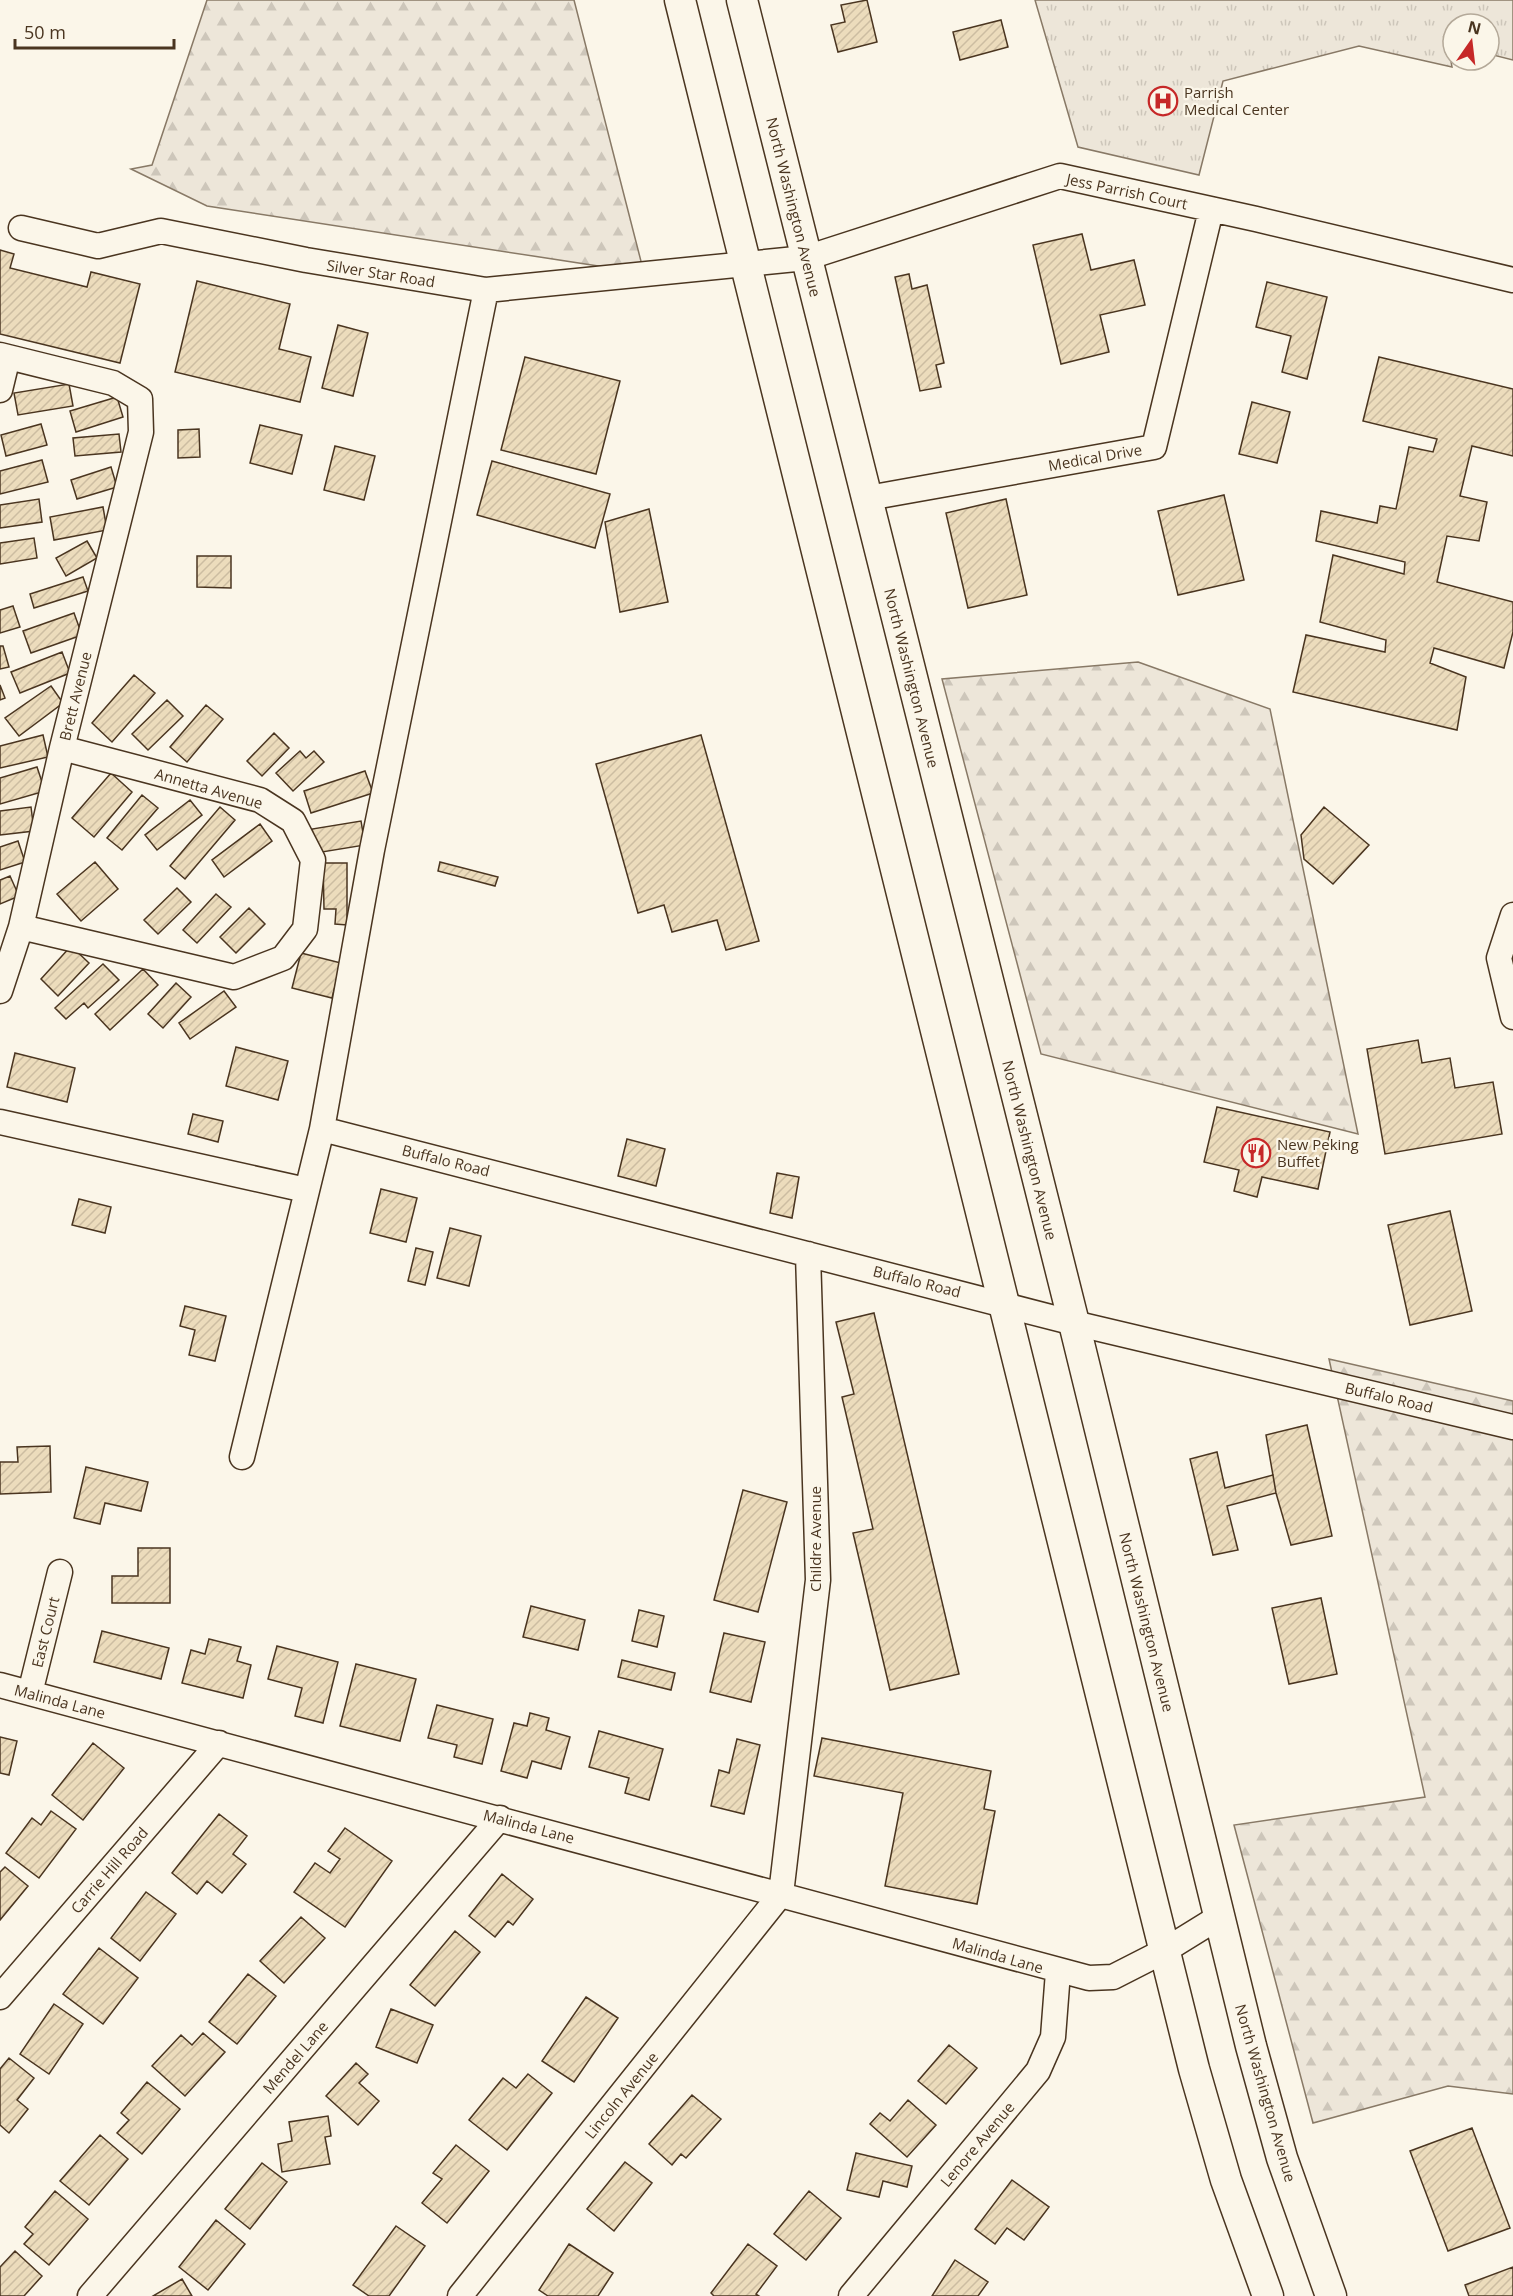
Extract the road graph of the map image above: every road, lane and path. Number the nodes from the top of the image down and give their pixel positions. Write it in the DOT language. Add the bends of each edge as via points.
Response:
graph roads {
  1 [pos="680,0"];
  2 [pos="742,0"];
  3 [pos="1211,210"];
  4 [pos="21,228"];
  5 [pos="806,258"];
  6 [pos="746,265"];
  7 [pos="1513,280"];
  8 [pos="486,290"];
  9 [pos="4,356"];
  10 [pos="0,390"];
  11 [pos="868,498"];
  12 [pos="62,748"];
  13 [pos="1513,915"];
  14 [pos="21,927"];
  15 [pos="0,991"];
  16 [pos="1513,1017"];
  17 [pos="0,1122"];
  18 [pos="322,1129"];
  19 [pos="306,1190"];
  20 [pos="808,1254"];
  21 [pos="1004,1303"];
  22 [pos="1074,1323"];
  23 [pos="1513,1426"];
  24 [pos="242,1457"];
  25 [pos="60,1572"];
  26 [pos="0,1685"];
  27 [pos="30,1693"];
  28 [pos="219,1743"];
  29 [pos="500,1818"];
  30 [pos="781,1894"];
  31 [pos="1219,1917"];
  32 [pos="1164,1951"];
  33 [pos="1058,1972"];
  34 [pos="0,1997"];
  35 [pos="90,2296"];
  36 [pos="460,2296"];
  37 [pos="851,2296"];
  38 [pos="1268,2296"];
  39 [pos="1331,2296"];
  1 -- 6 [label="main road"];
  2 -- 5 [label="main road, North Washington Avenue"];
  3 -- 5 [label="street, Jess Parrish Court" via="1060,176"];
  3 -- 7 [label="street, Jess Parrish Court"];
  3 -- 11 [label="street, Medical Drive" via="1154,447"];
  4 -- 8 [label="street, Silver Star Road" via="98,246 161,231"];
  5 -- 6 [label="street, Jess Parrish Court"];
  5 -- 11 [label="main road, North Washington Avenue"];
  6 -- 8 [label="street, Silver Star Road"];
  6 -- 21 [label="main road"];
  8 -- 18 [label="street" via="372,850"];
  9 -- 10 [label="street"];
  9 -- 12 [label="street, Brett Avenue" via="113,383 140,399 141,432"];
  11 -- 22 [label="main road, North Washington Avenue"];
  12 -- 14 [label="street, Brett Avenue"];
  12 -- 14 [label="street, Annetta Avenue" via="260,800 293,821 313,860 305,929 283,958 234,977"];
  13 -- 16 [label="street" via="1499,958"];
  14 -- 15 [label="street, Brett Avenue"];
  17 -- 19 [label="street"];
  18 -- 19 [label="street"];
  18 -- 20 [label="street, Buffalo Road"];
  19 -- 24 [label="street"];
  20 -- 21 [label="street, Buffalo Road"];
  20 -- 30 [label="street, Childre Avenue" via="818,1580"];
  21 -- 22 [label="street, Buffalo Road"];
  21 -- 32 [label="main road"];
  22 -- 23 [label="street, Buffalo Road"];
  22 -- 31 [label="main road, North Washington Avenue"];
  25 -- 27 [label="street, East Court"];
  26 -- 27 [label="street, Malinda Lane"];
  27 -- 28 [label="street, Malinda Lane"];
  28 -- 29 [label="street, Malinda Lane"];
  28 -- 34 [label="street, Carrie Hill Road"];
  29 -- 30 [label="street, Malinda Lane"];
  29 -- 35 [label="street, Mendel Lane"];
  30 -- 33 [label="street, Malinda Lane"];
  30 -- 36 [label="street, Lincoln Avenue"];
  31 -- 32 [label="street, Malinda Lane"];
  31 -- 39 [label="main road, North Washington Avenue" via="1282,2158"];
  32 -- 33 [label="street, Malinda Lane" via="1113,1977 1089,1978"];
  32 -- 38 [label="main road" via="1210,2127"];
  33 -- 37 [label="street, Lenore Avenue" via="1053,2037 1038,2071"];
}
